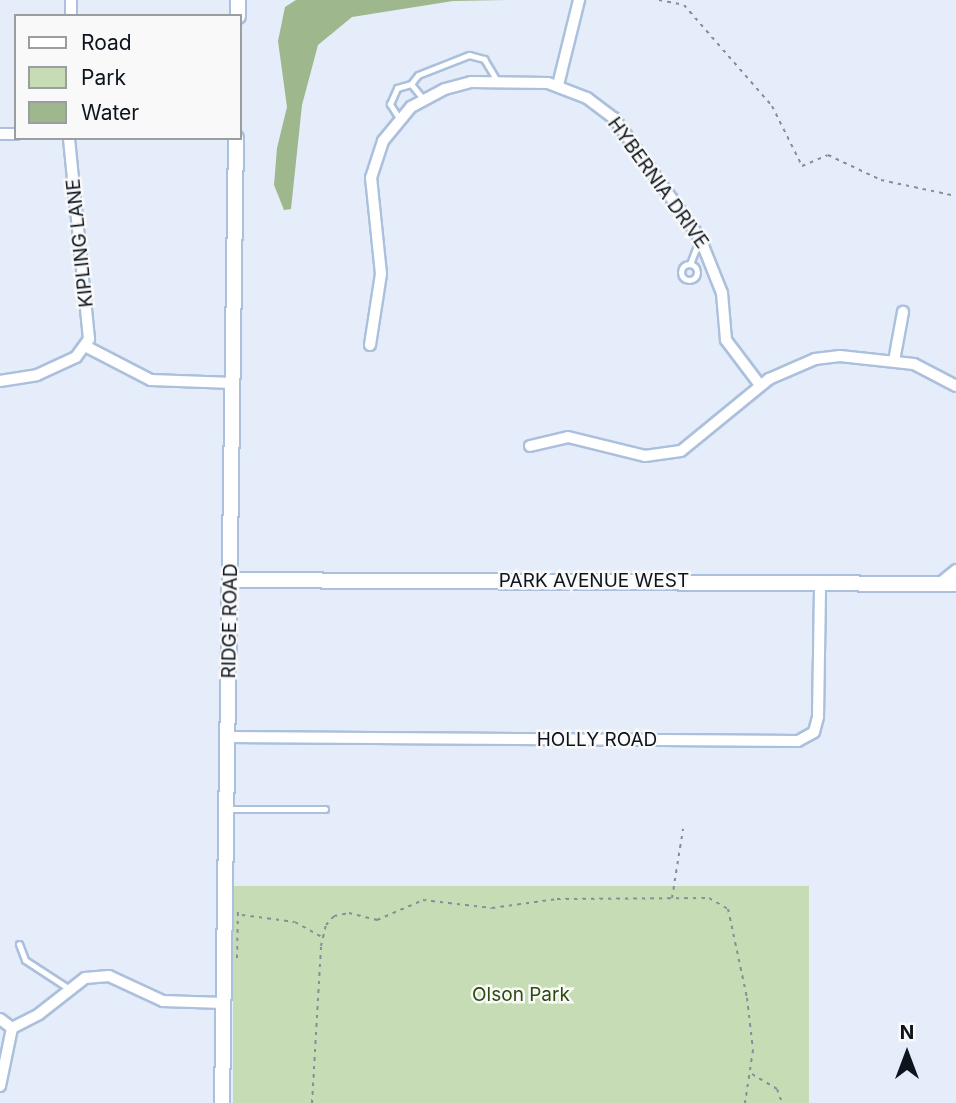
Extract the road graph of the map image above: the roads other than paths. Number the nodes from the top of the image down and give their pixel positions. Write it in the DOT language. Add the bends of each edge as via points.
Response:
graph roads {
  1 [pos="578,5"];
  2 [pos="497,81"];
  3 [pos="411,84"];
  4 [pos="558,85"];
  5 [pos="423,99"];
  6 [pos="399,118"];
  7 [pos="69,140"];
  8 [pos="236,140"];
  9 [pos="700,238"];
  10 [pos="690,264"];
  11 [pos="903,312"];
  12 [pos="370,345"];
  13 [pos="85,346"];
  14 [pos="894,361"];
  15 [pos="0,382"];
  16 [pos="233,383"];
  17 [pos="760,386"];
  18 [pos="956,386"];
  19 [pos="530,446"];
  20 [pos="956,570"];
  21 [pos="231,580"];
  22 [pos="820,583"];
  23 [pos="939,584"];
  24 [pos="956,584"];
  25 [pos="228,737"];
  26 [pos="227,809"];
  27 [pos="325,809"];
  28 [pos="19,944"];
  29 [pos="68,988"];
  30 [pos="223,1003"];
  31 [pos="0,1019"];
  32 [pos="12,1028"];
  33 [pos="0,1086"];
  34 [pos="222,1103"];
  1 -- 4 [label="street"];
  2 -- 3 [label="lane" via="484,59 469,55 418,75"];
  2 -- 4 [label="street"];
  2 -- 5 [label="street" via="471,82"];
  3 -- 5 [label="lane"];
  3 -- 6 [label="lane" via="397,88 390,97"];
  4 -- 9 [label="street, HYBERNIA DRIVE" via="587,98 614,118"];
  5 -- 6 [label="street"];
  6 -- 12 [label="street" via="383,141 371,178 381,274"];
  7 -- 13 [label="street, KIPLING LANE" via="89,339"];
  8 -- 16 [label="street, RIDGE ROAD"];
  9 -- 10 [label="lane"];
  9 -- 17 [label="street, HYBERNIA DRIVE" via="722,291 730,349"];
  11 -- 14 [label="street"];
  13 -- 15 [label="street" via="76,357 37,374"];
  13 -- 16 [label="street" via="151,380"];
  14 -- 17 [label="street" via="810,360"];
  14 -- 18 [label="street" via="935,372"];
  16 -- 21 [label="street, RIDGE ROAD"];
  17 -- 19 [label="street" via="708,433 670,454 645,456 568,437"];
  20 -- 23 [label="street"];
  21 -- 22 [label="street, PARK AVENUE WEST"];
  21 -- 25 [label="street, RIDGE ROAD"];
  22 -- 23 [label="street, PARK AVENUE WEST"];
  22 -- 25 [label="street, HOLLY ROAD" via="818,717 814,732 798,741"];
  23 -- 24 [label="street, PARK AVENUE WEST"];
  25 -- 26 [label="street, RIDGE ROAD"];
  26 -- 27 [label="lane"];
  26 -- 30 [label="street, RIDGE ROAD"];
  28 -- 29 [label="lane" via="25,960"];
  29 -- 30 [label="street" via="85,978 109,976 163,1000"];
  29 -- 32 [label="street" via="47,1009"];
  30 -- 34 [label="street, RIDGE ROAD"];
  31 -- 32 [label="street"];
  32 -- 33 [label="street"];
}
